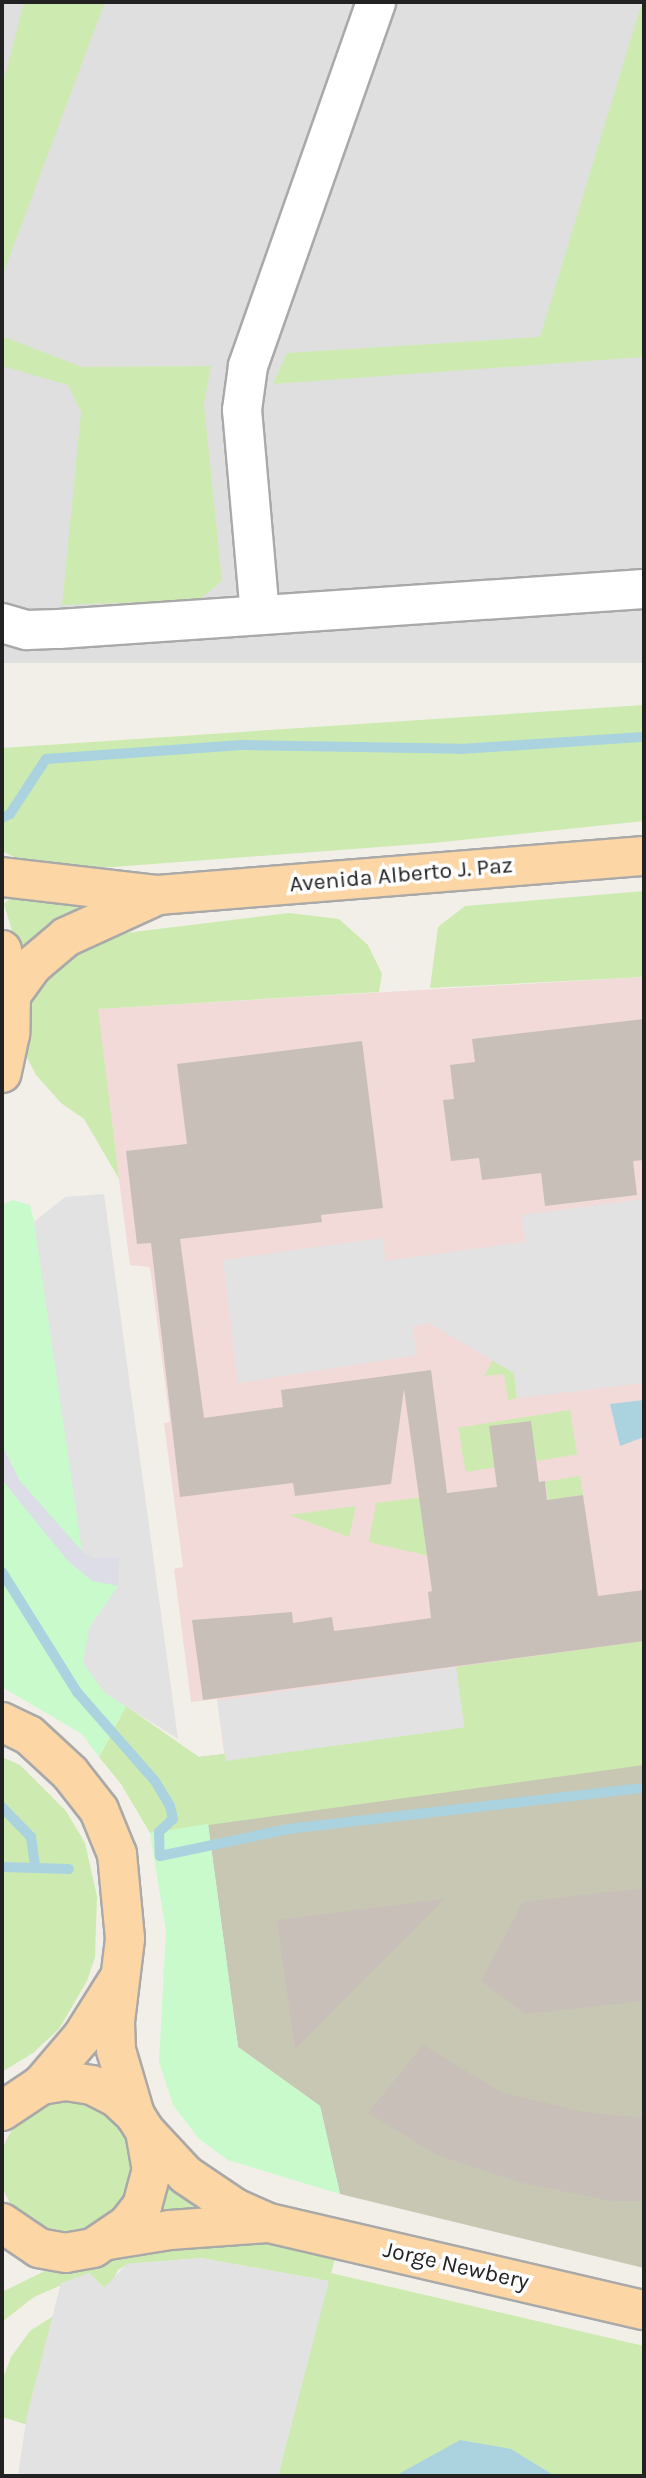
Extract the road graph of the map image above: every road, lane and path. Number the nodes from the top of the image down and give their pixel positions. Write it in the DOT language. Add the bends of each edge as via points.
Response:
graph roads {
  1 [pos="376,2"];
  2 [pos="644,589"];
  3 [pos="260,615"];
  4 [pos="2,623"];
  5 [pos="644,856"];
  6 [pos="2,877"];
  7 [pos="158,895"];
  8 [pos="2,950"];
  9 [pos="10,995"];
  10 [pos="2,1073"];
  11 [pos="2,1722"];
  12 [pos="119,1978"];
  13 [pos="41,2085"];
  14 [pos="2,2111"];
  15 [pos="140,2123"];
  16 [pos="2,2223"];
  17 [pos="269,2223"];
  18 [pos="108,2240"];
  19 [pos="644,2310"];
  1 -- 3 [label="street" via="248,366 242,410"];
  2 -- 3 [label="street"];
  3 -- 4 [label="street" via="27,630"];
  5 -- 7 [label="main road, Avenida Alberto J. Paz"];
  6 -- 7 [label="main road, Avenida Alberto J. Paz"];
  7 -- 9 [label="main road, Avenida Alberto J. Paz" via="66,937 33,965"];
  8 -- 9 [label="main road"];
  9 -- 10 [label="main road" via="10,1034"];
  11 -- 12 [label="main road" via="29,1735 70,1773 99,1810 117,1854 124,1899 125,1939"];
  12 -- 13 [label="main road" via="82,2037"];
  12 -- 15 [label="main road" via="116,2050"];
  13 -- 14 [label="main road"];
  13 -- 15 [label="main road, Jorge Newbery" via="66,2081 92,2085 116,2097"];
  15 -- 17 [label="main road, Jorge Newbery" via="186,2175 235,2208"];
  15 -- 18 [label="main road" via="152,2169 142,2207"];
  16 -- 18 [label="main road, Jorge Newbery" via="39,2248 66,2253"];
  17 -- 18 [label="main road, Jorge Newbery"];
  17 -- 19 [label="main road, Jorge Newbery"];
}
